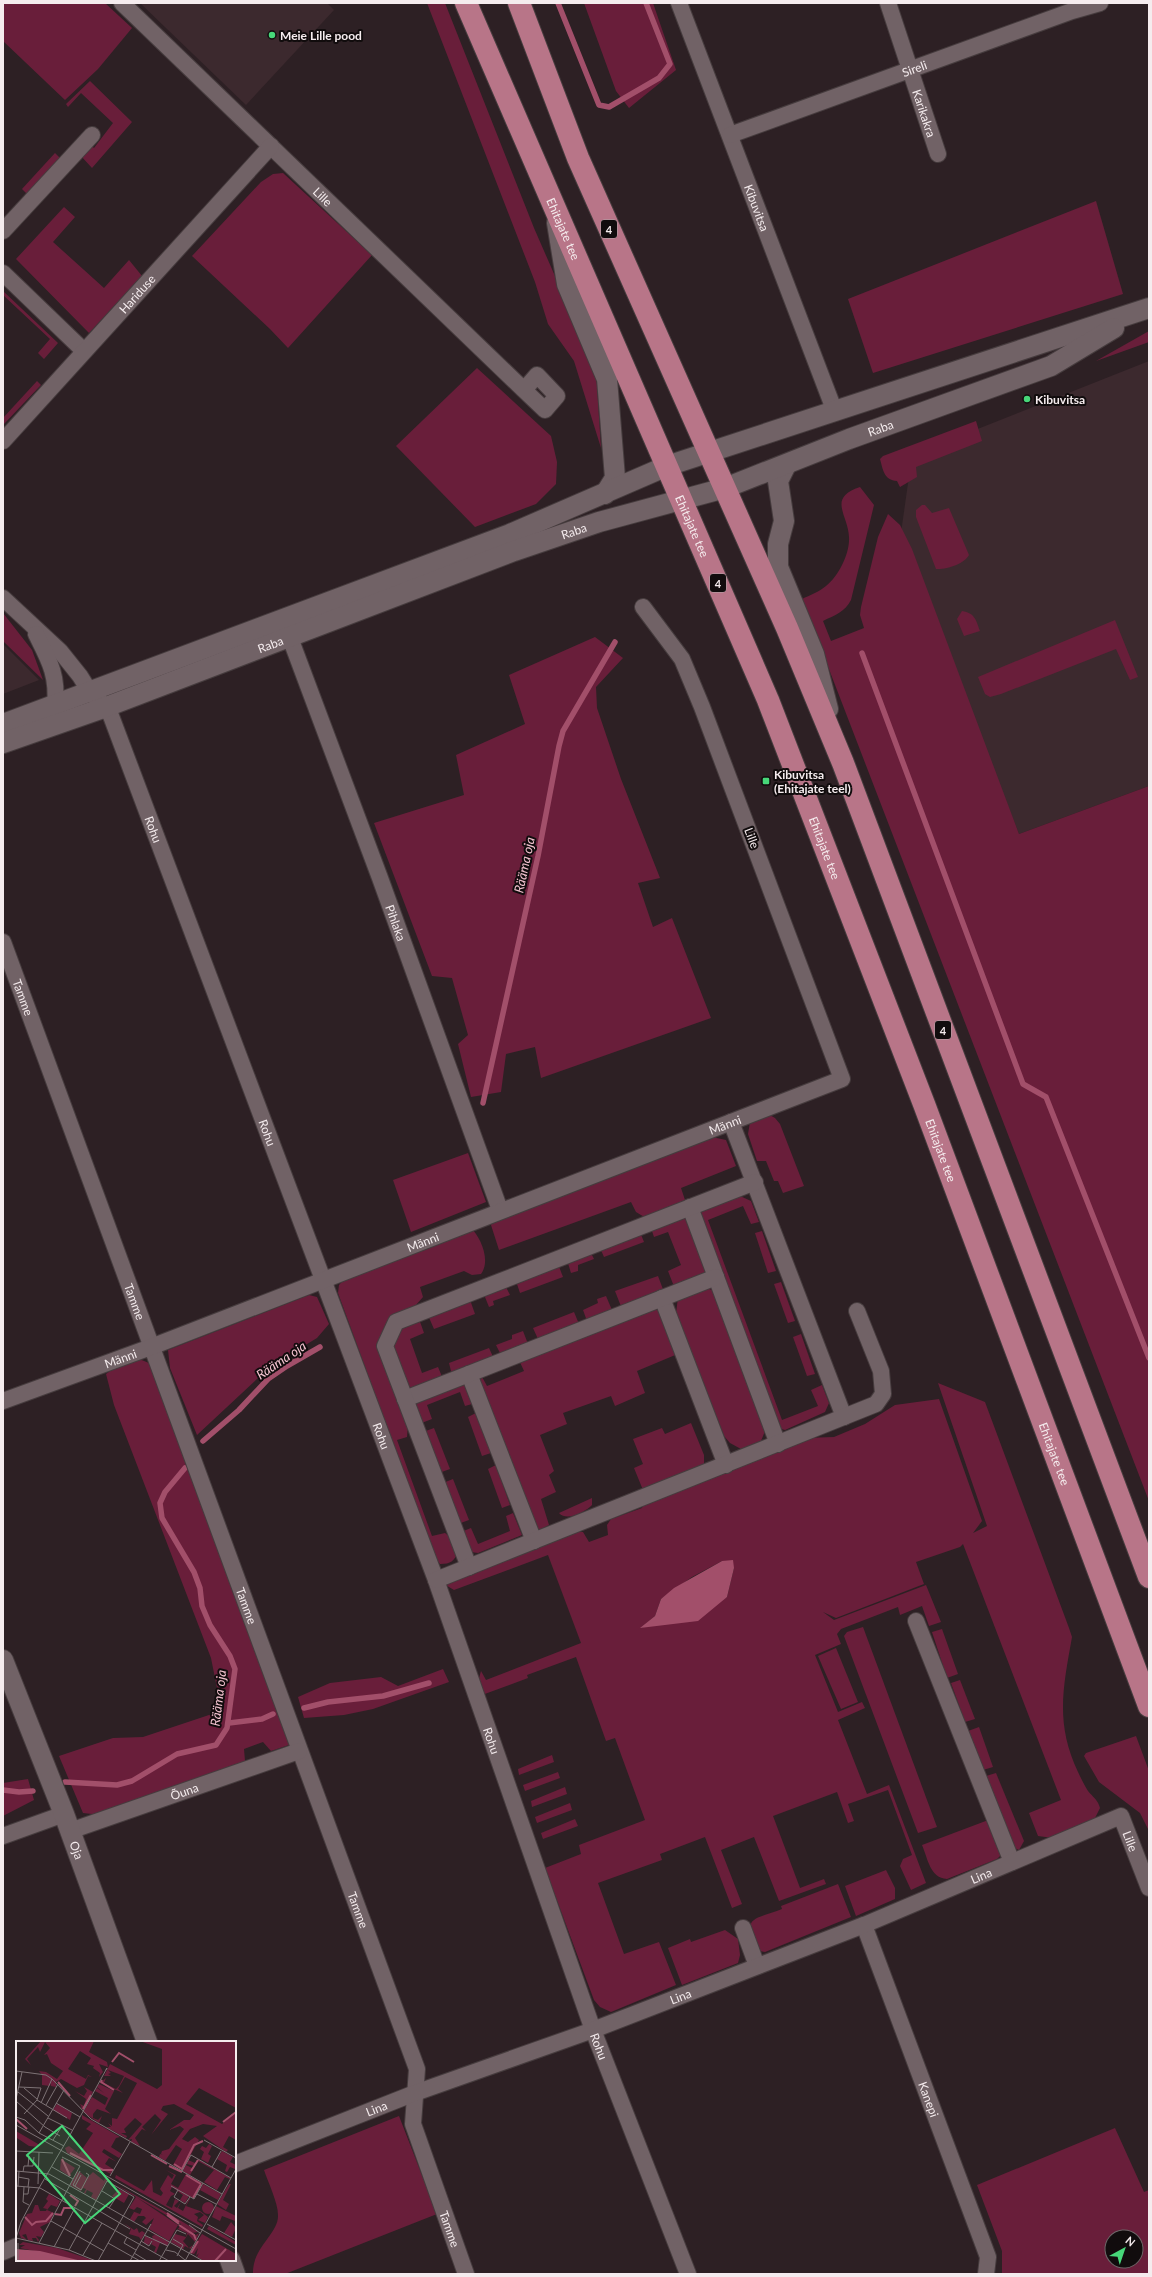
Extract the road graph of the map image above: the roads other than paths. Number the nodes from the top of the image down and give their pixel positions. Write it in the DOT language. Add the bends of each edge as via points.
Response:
graph roads {
  1 [pos="122,3"];
  2 [pos="466,3"];
  3 [pos="519,3"];
  4 [pos="679,3"];
  5 [pos="888,3"];
  6 [pos="1100,3"];
  7 [pos="911,71"];
  8 [pos="92,135"];
  9 [pos="730,135"];
  10 [pos="271,146"];
  11 [pos="938,154"];
  12 [pos="555,212"];
  13 [pos="3,231"];
  14 [pos="3,273"];
  15 [pos="1144,310"];
  16 [pos="84,350"];
  17 [pos="524,390"];
  18 [pos="835,412"];
  19 [pos="850,439"];
  20 [pos="3,441"];
  21 [pos="708,452"];
  22 [pos="786,465"];
  23 [pos="667,466"];
  24 [pos="725,488"];
  25 [pos="605,494"];
  26 [pos="682,500"];
  27 [pos="3,598"];
  28 [pos="642,608"];
  29 [pos="30,624"];
  30 [pos="289,635"];
  31 [pos="90,692"];
  32 [pos="55,705"];
  33 [pos="106,707"];
  34 [pos="3,724"];
  35 [pos="3,743"];
  36 [pos="843,763"];
  37 [pos="3,942"];
  38 [pos="842,1079"];
  39 [pos="731,1122"];
  40 [pos="755,1182"];
  41 [pos="690,1207"];
  42 [pos="500,1210"];
  43 [pos="716,1277"];
  44 [pos="321,1280"];
  45 [pos="662,1298"];
  46 [pos="856,1312"];
  47 [pos="151,1346"];
  48 [pos="469,1374"];
  49 [pos="405,1400"];
  50 [pos="3,1401"];
  51 [pos="844,1417"];
  52 [pos="778,1444"];
  53 [pos="726,1465"];
  54 [pos="534,1541"];
  55 [pos="469,1567"];
  56 [pos="1149,1577"];
  57 [pos="436,1580"];
  58 [pos="916,1622"];
  59 [pos="3,1660"];
  60 [pos="1149,1706"];
  61 [pos="299,1750"];
  62 [pos="1121,1816"];
  63 [pos="67,1822"];
  64 [pos="3,1836"];
  65 [pos="1012,1862"];
  66 [pos="1149,1888"];
  67 [pos="864,1925"];
  68 [pos="743,1928"];
  69 [pos="757,1966"];
  70 [pos="593,2030"];
  71 [pos="147,2041"];
  72 [pos="415,2093"];
  73 [pos="236,2164"];
  74 [pos="16,2246"];
  75 [pos="3,2252"];
  76 [pos="230,2261"];
  77 [pos="235,2274"];
  78 [pos="466,2274"];
  79 [pos="688,2274"];
  80 [pos="986,2274"];
  1 -- 10 [label="street, Lille"];
  2 -- 12 [label="highway, Ehitajate tee / 4"];
  3 -- 21 [label="highway, 4" via="578,158"];
  4 -- 9 [label="street, Kibuvitsa"];
  5 -- 7 [label="street, Karikakra"];
  6 -- 7 [label="street, Sireli"];
  7 -- 9 [label="street, Sireli"];
  7 -- 11 [label="street, Karikakra"];
  8 -- 13 [label="street"];
  9 -- 18 [label="street, Kibuvitsa"];
  10 -- 16 [label="street, Hariduse"];
  10 -- 17 [label="street, Lille"];
  12 -- 23 [label="highway, Ehitajate tee / 4"];
  12 -- 25 [label="street" via="567,284 607,378 615,478"];
  14 -- 16 [label="street"];
  15 -- 18 [label="street, Raba"];
  15 -- 19 [label="street, Raba" via="1050,366"];
  16 -- 20 [label="street, Hariduse"];
  18 -- 19 [label="street"];
  18 -- 21 [label="street, Raba"];
  19 -- 22 [label="street, Raba"];
  21 -- 23 [label="street, Raba"];
  21 -- 24 [label="highway, 4"];
  22 -- 24 [label="street, Raba"];
  22 -- 36 [label="street" via="778,481 784,521 778,544 778,567 814,654"];
  23 -- 25 [label="street, Raba"];
  23 -- 26 [label="highway, Ehitajate tee / 4"];
  24 -- 26 [label="street, Raba"];
  24 -- 36 [label="highway, 4"];
  25 -- 31 [label="street, Raba" via="510,534"];
  26 -- 30 [label="street, Raba" via="599,522 514,551"];
  26 -- 60 [label="highway, Ehitajate tee / 4" via="771,707 924,1104"];
  27 -- 29 [label="street, Rohu"];
  28 -- 38 [label="street, Lille" via="682,659"];
  29 -- 31 [label="street, Rohu" via="60,651"];
  29 -- 32 [label="street, Rohu" via="50,661 57,685"];
  30 -- 33 [label="street, Raba"];
  30 -- 42 [label="street, Pihlaka"];
  31 -- 32 [label="street, Raba"];
  31 -- 33 [label="street, Rohu"];
  32 -- 34 [label="street, Raba"];
  33 -- 35 [label="street, Raba"];
  33 -- 44 [label="street, Rohu"];
  36 -- 56 [label="highway, 4"];
  37 -- 47 [label="street, Tamme"];
  38 -- 39 [label="street, Männi"];
  39 -- 40 [label="street"];
  39 -- 42 [label="street, Männi"];
  40 -- 41 [label="street"];
  40 -- 51 [label="street"];
  41 -- 43 [label="street"];
  41 -- 49 [label="street" via="396,1322 385,1346"];
  42 -- 44 [label="street, Männi"];
  43 -- 45 [label="street"];
  43 -- 52 [label="street"];
  44 -- 47 [label="street, Männi"];
  44 -- 57 [label="street, Rohu"];
  45 -- 48 [label="street"];
  45 -- 53 [label="street"];
  46 -- 51 [label="street" via="881,1371 883,1394 876,1404"];
  47 -- 50 [label="street, Männi"];
  47 -- 61 [label="street, Tamme"];
  48 -- 49 [label="street"];
  48 -- 54 [label="street"];
  49 -- 55 [label="street"];
  51 -- 52 [label="street"];
  52 -- 53 [label="street"];
  53 -- 54 [label="street"];
  54 -- 55 [label="street"];
  55 -- 57 [label="street"];
  57 -- 70 [label="street, Rohu"];
  58 -- 65 [label="street"];
  59 -- 63 [label="street, Oja"];
  61 -- 63 [label="street, Õuna"];
  61 -- 72 [label="street, Tamme" via="417,2069"];
  62 -- 65 [label="street, Lina"];
  62 -- 66 [label="street, Lille"];
  63 -- 64 [label="street, Õuna"];
  63 -- 71 [label="street, Oja"];
  65 -- 67 [label="street, Lina"];
  67 -- 69 [label="street, Lina"];
  67 -- 80 [label="street, Kanepi" via="988,2256"];
  68 -- 69 [label="street"];
  69 -- 70 [label="street, Lina"];
  70 -- 72 [label="street, Lina"];
  70 -- 79 [label="street, Rohu"];
  72 -- 73 [label="street, Lina"];
  72 -- 78 [label="street, Tamme" via="413,2124"];
  74 -- 75 [label="street"];
  76 -- 77 [label="street"];
}
